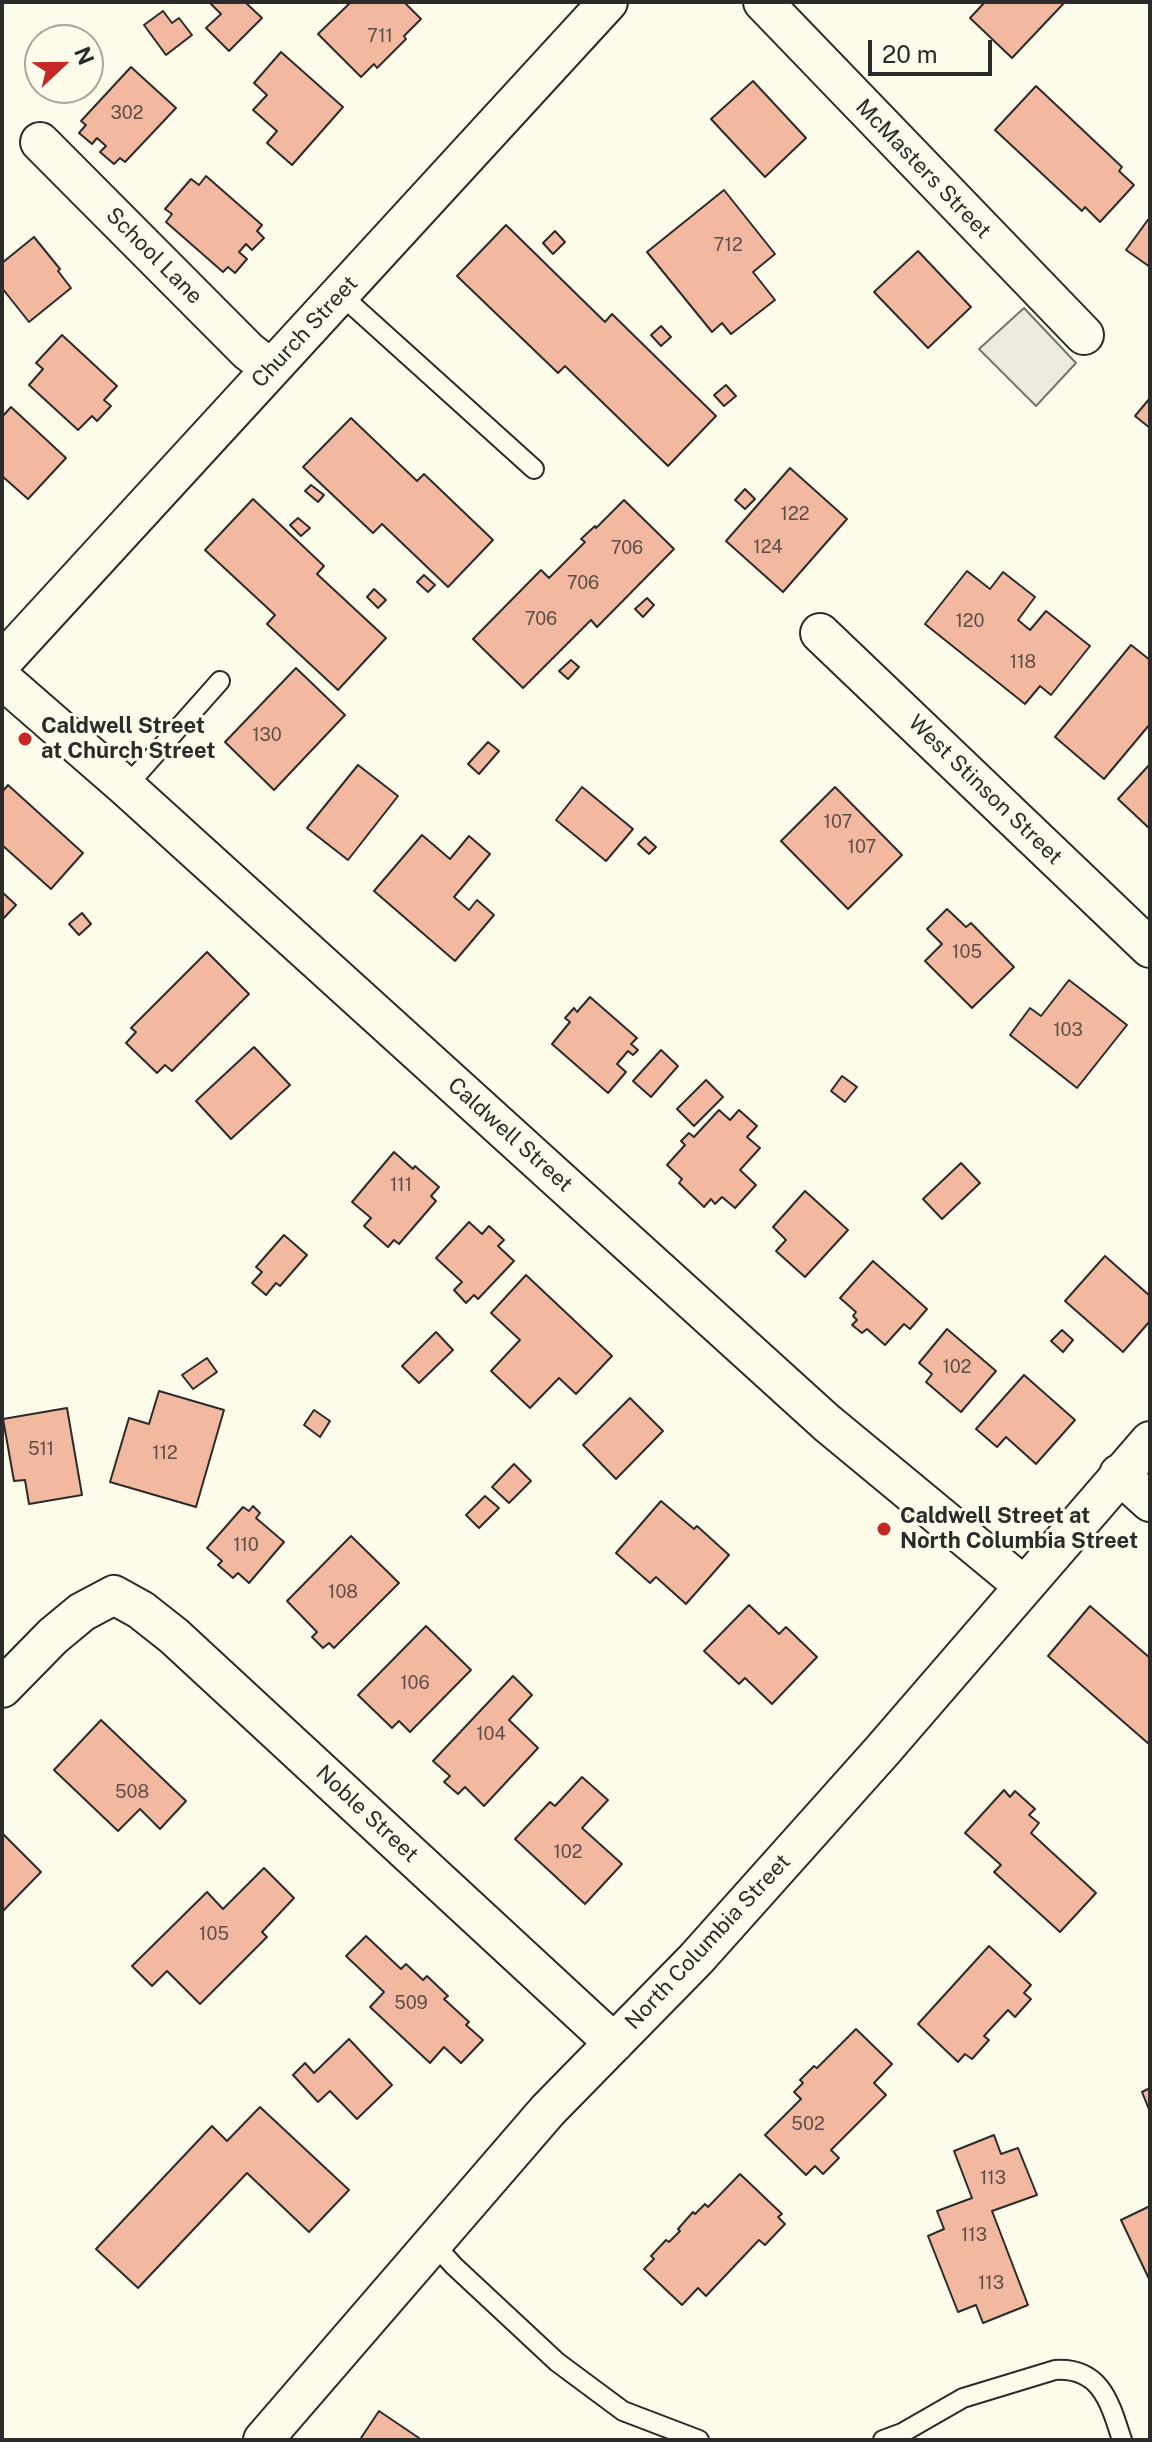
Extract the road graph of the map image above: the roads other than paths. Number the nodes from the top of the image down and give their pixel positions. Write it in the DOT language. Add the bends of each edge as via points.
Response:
graph roads {
  1 [pos="608,2"];
  2 [pos="763,2"];
  3 [pos="40,142"];
  4 [pos="340,294"];
  5 [pos="1084,335"];
  6 [pos="271,369"];
  7 [pos="534,469"];
  8 [pos="820,633"];
  9 [pos="2,662"];
  10 [pos="2,679"];
  11 [pos="220,681"];
  12 [pos="126,787"];
  13 [pos="1150,948"];
  14 [pos="1150,1441"];
  15 [pos="1119,1474"];
  16 [pos="1150,1502"];
  17 [pos="1024,1586"];
  18 [pos="2,1688"];
  19 [pos="614,2043"];
  20 [pos="433,2243"];
  21 [pos="263,2440"];
  22 [pos="699,2440"];
  23 [pos="883,2440"];
  24 [pos="1122,2440"];
  1 -- 4 [label="street, Church Street"];
  2 -- 5 [label="street, McMasters Street"];
  3 -- 6 [label="street, School Lane"];
  4 -- 6 [label="street, Church Street"];
  4 -- 7 [label="lane"];
  6 -- 9 [label="street, Church Street"];
  8 -- 13 [label="street, West Stinson Street"];
  10 -- 12 [label="street, Caldwell Street"];
  11 -- 12 [label="lane"];
  12 -- 17 [label="street, Caldwell Street" via="827,1423"];
  14 -- 15 [label="street, North Columbia Street"];
  15 -- 16 [label="street"];
  15 -- 17 [label="street, North Columbia Street"];
  17 -- 19 [label="street, North Columbia Street" via="696,1959"];
  18 -- 19 [label="street, Noble Street" via="82,1612 114,1595 141,1610"];
  19 -- 20 [label="street, North Columbia Street"];
  20 -- 21 [label="street, North Columbia Street"];
  20 -- 22 [label="lane" via="557,2362 623,2411"];
  23 -- 24 [label="lane" via="963,2398 1067,2369 1098,2383"];
}
